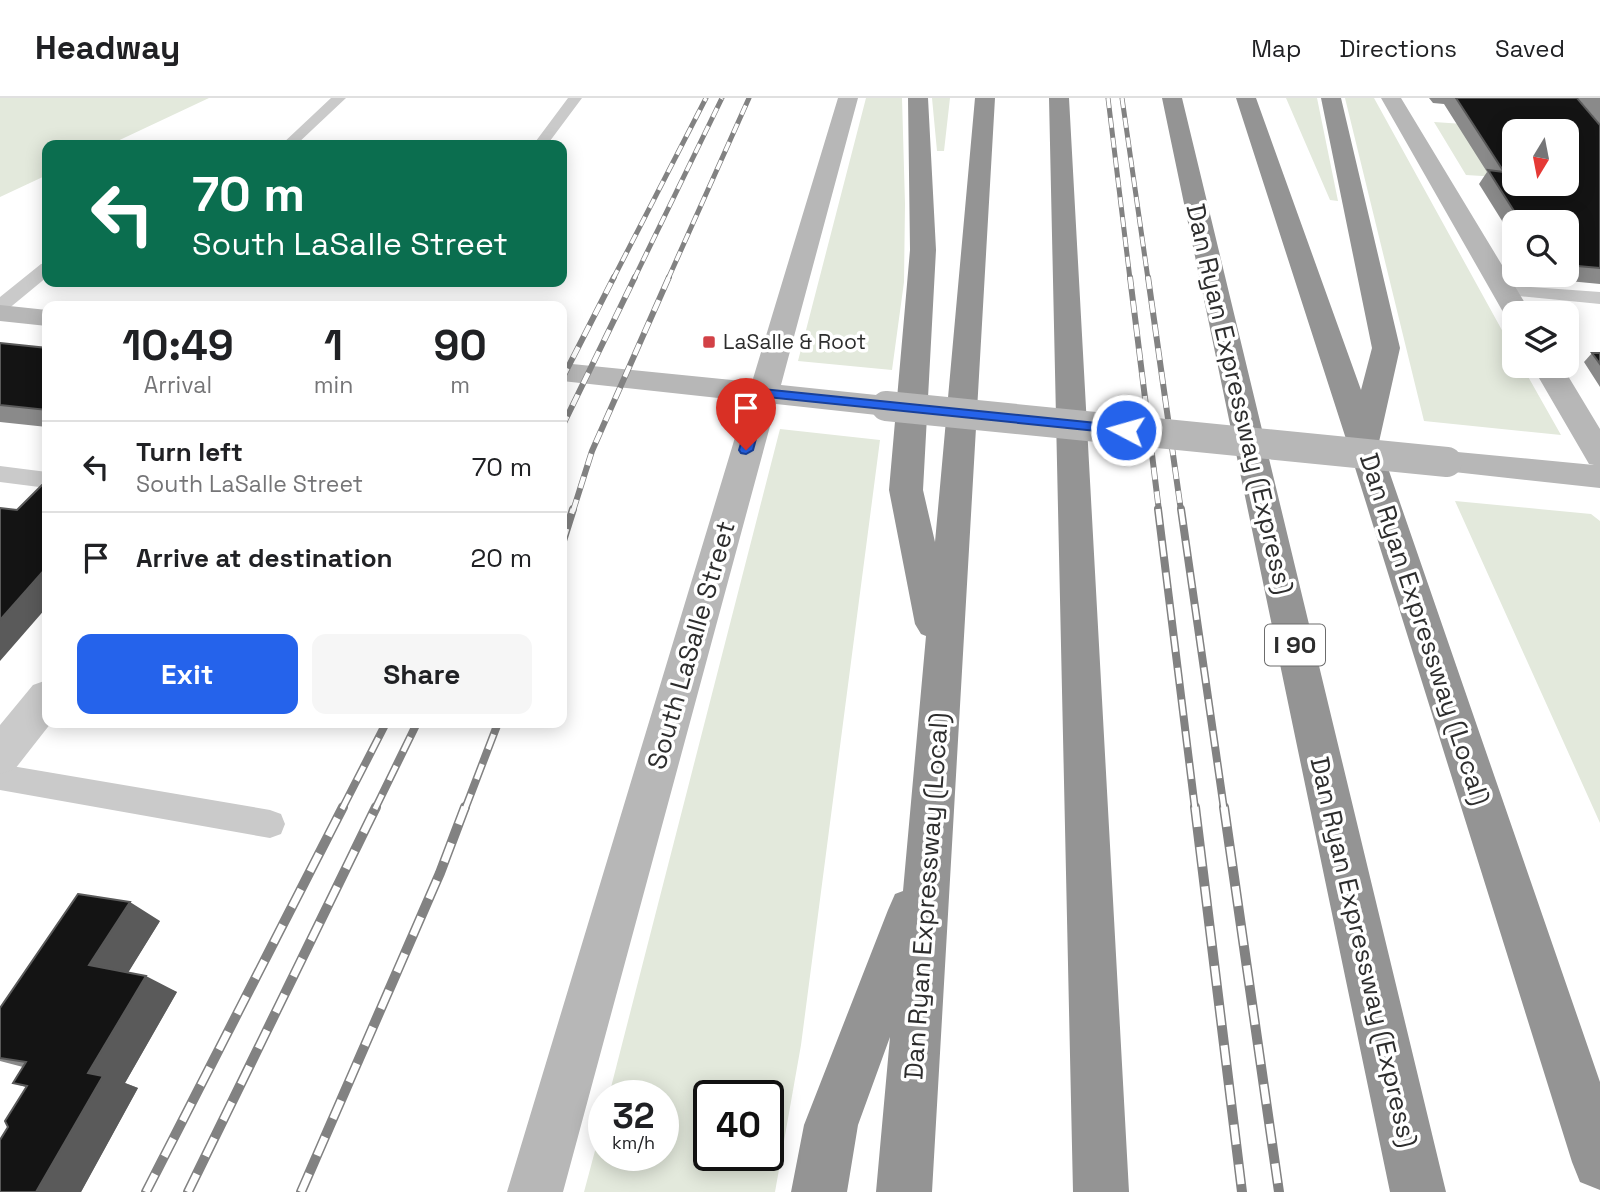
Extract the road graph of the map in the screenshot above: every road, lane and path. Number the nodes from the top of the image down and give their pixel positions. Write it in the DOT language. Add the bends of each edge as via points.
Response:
graph roads {
  1 [pos="339,98"];
  2 [pos="575,98"];
  3 [pos="848,98"];
  4 [pos="918,98"];
  5 [pos="985,98"];
  6 [pos="1059,98"];
  7 [pos="1172,98"];
  8 [pos="1246,98"];
  9 [pos="1331,98"];
  10 [pos="1391,98"];
  11 [pos="293,140"];
  12 [pos="544,140"];
  13 [pos="42,272"];
  14 [pos="1503,290"];
  15 [pos="1600,298"];
  16 [pos="1510,301"];
  17 [pos="0,306"];
  18 [pos="0,313"];
  19 [pos="42,317"];
  20 [pos="567,373"];
  21 [pos="1554,378"];
  22 [pos="762,393"];
  23 [pos="1363,442"];
  24 [pos="1600,456"];
  25 [pos="0,474"];
  26 [pos="1600,477"];
  27 [pos="42,479"];
  28 [pos="943,667"];
  29 [pos="42,703"];
  30 [pos="0,756"];
  31 [pos="0,777"];
  32 [pos="270,824"];
  33 [pos="928,869"];
  34 [pos="1574,1086"];
  35 [pos="1600,1138"];
  36 [pos="1600,1162"];
  37 [pos="535,1192"];
  38 [pos="819,1192"];
  39 [pos="904,1192"];
  40 [pos="1101,1192"];
  41 [pos="1418,1192"];
  1 -- 11 [label="lane"];
  2 -- 12 [label="lane"];
  3 -- 22 [label="main road, South LaSalle Street"];
  4 -- 28 [label="highway" via="923,250 906,490"];
  5 -- 28 [label="highway, Dan Ryan Expressway (Local)"];
  6 -- 40 [label="highway"];
  7 -- 41 [label="highway, Dan Ryan Expressway (Express) / I 90"];
  8 -- 23 [label="highway, Dan Ryan Expressway (Local)"];
  9 -- 23 [label="highway" via="1386,348"];
  10 -- 14 [label="main road"];
  13 -- 17 [label="lane"];
  14 -- 15 [label="lane"];
  14 -- 16 [label="main road"];
  18 -- 19 [label="main road"];
  20 -- 22 [label="main road"];
  21 -- 24 [label="main road"];
  22 -- 26 [label="main road, bridge"];
  22 -- 37 [label="main road, South LaSalle Street"];
  23 -- 34 [label="highway, Dan Ryan Expressway (Local)"];
  25 -- 27 [label="lane"];
  28 -- 33 [label="highway, Dan Ryan Expressway (Local)"];
  29 -- 30 [label="street"];
  31 -- 32 [label="lane"];
  33 -- 38 [label="highway" via="831,1125"];
  33 -- 39 [label="highway, Dan Ryan Expressway (Local)"];
  34 -- 35 [label="highway"];
  34 -- 36 [label="highway, Dan Ryan Expressway (Local)"];
}
